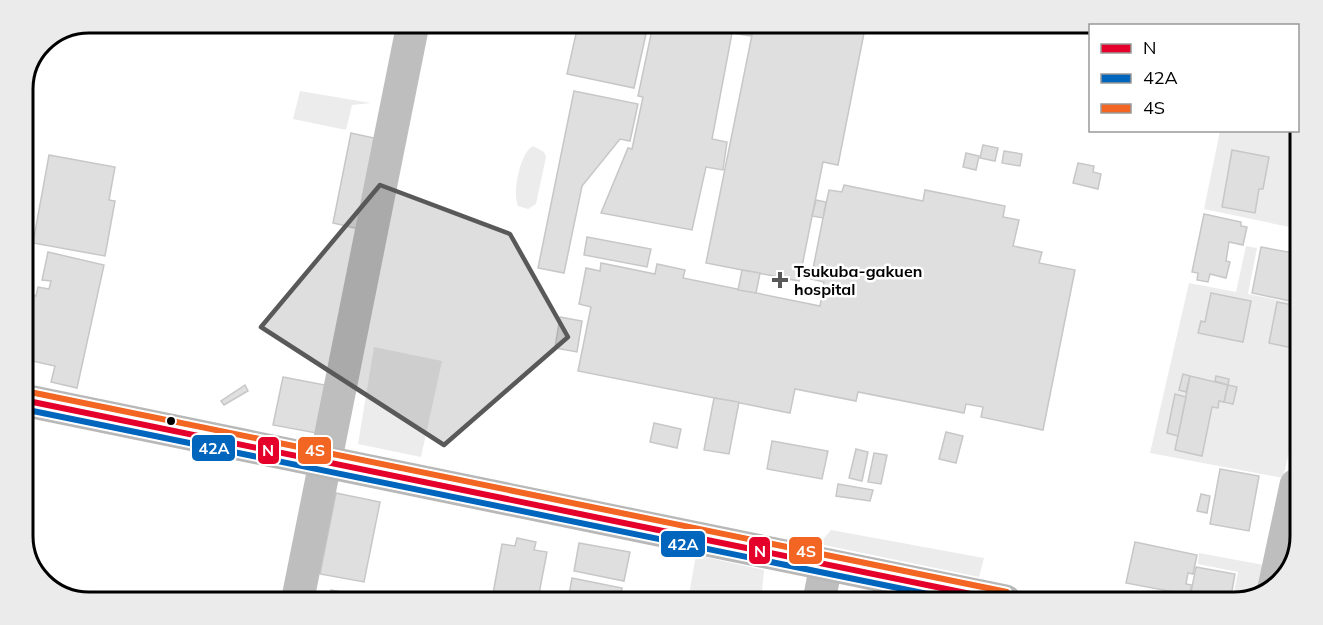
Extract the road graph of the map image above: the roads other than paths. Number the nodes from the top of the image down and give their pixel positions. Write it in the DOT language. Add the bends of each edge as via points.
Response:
graph roads {
  1 [pos="411,33"];
  2 [pos="33,402"];
  3 [pos="324,461"];
  4 [pos="1290,513"];
  5 [pos="826,565"];
  6 [pos="1278,570"];
  7 [pos="299,592"];
  8 [pos="821,592"];
  9 [pos="957,592"];
  1 -- 3 [label="street"];
  2 -- 3 [label="street"];
  3 -- 5 [label="street"];
  3 -- 7 [label="street"];
  4 -- 6 [label="street"];
  5 -- 8 [label="street"];
  5 -- 9 [label="street"];
}
